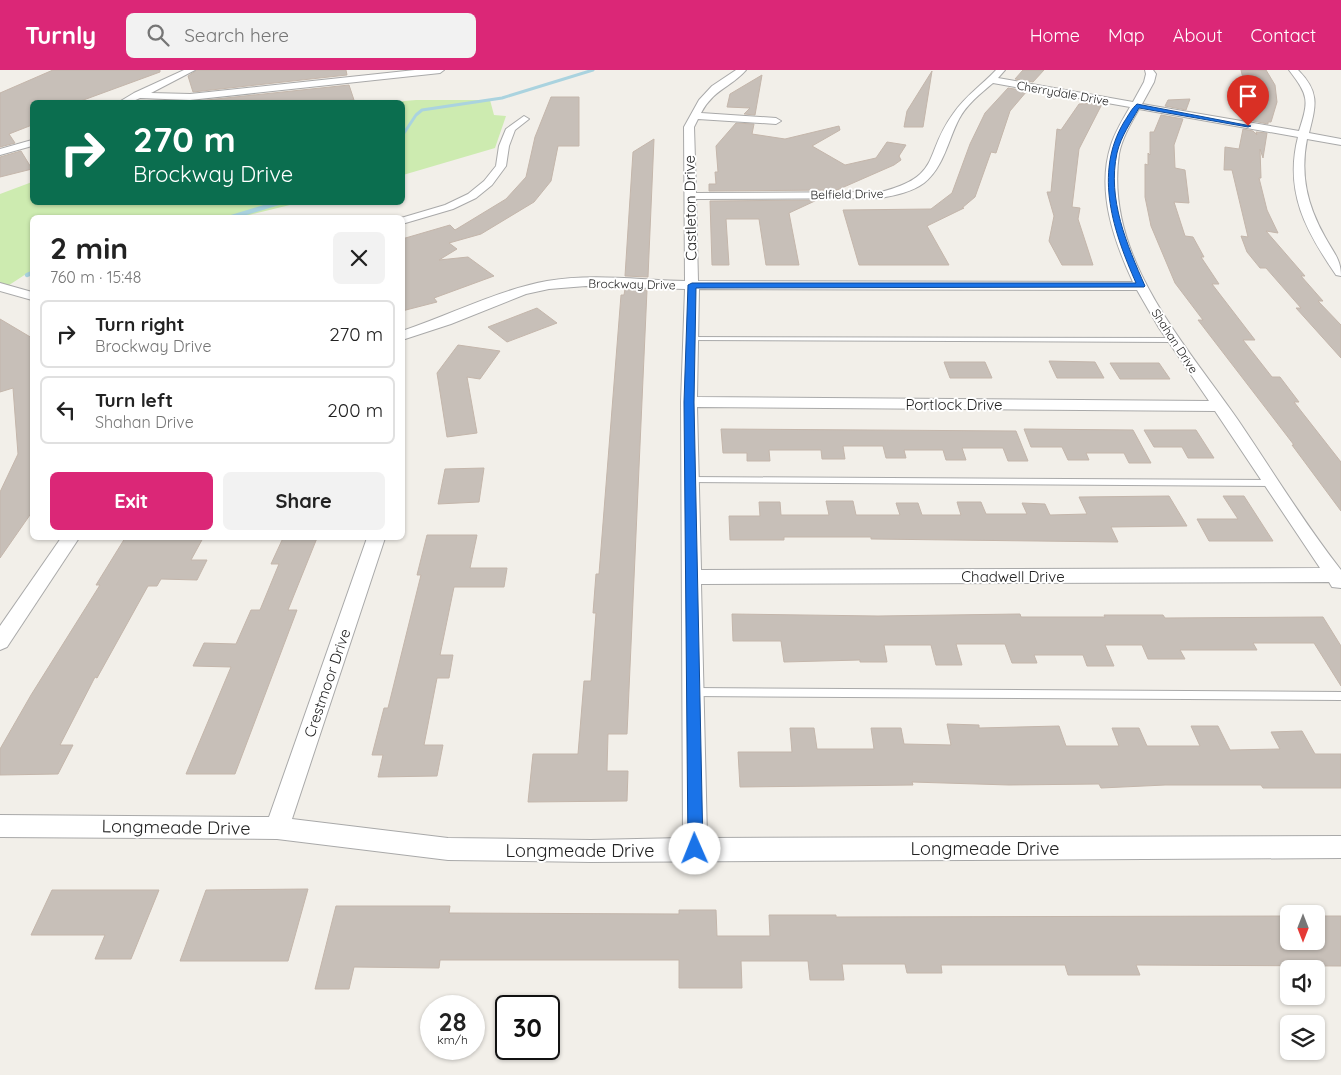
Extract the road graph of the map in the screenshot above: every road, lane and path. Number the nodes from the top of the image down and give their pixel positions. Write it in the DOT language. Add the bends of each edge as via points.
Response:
graph roads {
  1 [pos="191,70"];
  2 [pos="440,70"];
  3 [pos="742,70"];
  4 [pos="1001,70"];
  5 [pos="1149,70"];
  6 [pos="1293,70"];
  7 [pos="993,80"];
  8 [pos="137,95"];
  9 [pos="128,100"];
  10 [pos="1137,106"];
  11 [pos="694,116"];
  12 [pos="524,119"];
  13 [pos="776,121"];
  14 [pos="1303,136"];
  15 [pos="1341,142"];
  16 [pos="30,144"];
  17 [pos="0,152"];
  18 [pos="690,196"];
  19 [pos="405,220"];
  20 [pos="1341,272"];
  21 [pos="692,285"];
  22 [pos="1142,286"];
  23 [pos="0,287"];
  24 [pos="30,295"];
  25 [pos="405,335"];
  26 [pos="691,339"];
  27 [pos="1173,340"];
  28 [pos="689,402"];
  29 [pos="1220,406"];
  30 [pos="690,480"];
  31 [pos="1272,483"];
  32 [pos="69,540"];
  33 [pos="375,540"];
  34 [pos="691,577"];
  35 [pos="1338,580"];
  36 [pos="0,642"];
  37 [pos="693,692"];
  38 [pos="1341,696"];
  39 [pos="0,826"];
  40 [pos="277,828"];
  41 [pos="1341,847"];
  42 [pos="695,849"];
  1 -- 8 [label="street"];
  2 -- 8 [label="street" via="197,97"];
  3 -- 11 [label="street, Castleton Drive" via="715,88"];
  4 -- 7 [label="street, Belfield Drive"];
  5 -- 10 [label="street, Shahan Drive" via="1149,82"];
  6 -- 14 [label="street" via="1310,94 1311,108"];
  7 -- 10 [label="street, Cherrydale Drive"];
  7 -- 18 [label="street, Belfield Drive" via="967,102 951,127 932,170 917,185 901,192 881,195"];
  8 -- 9 [label="street"];
  10 -- 14 [label="street, Cherrydale Drive"];
  10 -- 22 [label="street, Shahan Drive" via="1114,153 1112,188 1116,223"];
  11 -- 13 [label="street"];
  11 -- 18 [label="street, Castleton Drive" via="689,127"];
  12 -- 19 [label="street" via="512,129 504,146 501,166 488,183 472,196 448,207"];
  14 -- 15 [label="street, Cherrydale Drive"];
  14 -- 20 [label="street" via="1298,164 1304,205"];
  16 -- 17 [label="street"];
  18 -- 21 [label="street, Castleton Drive"];
  21 -- 22 [label="street, Brockway Drive"];
  21 -- 25 [label="street, Brockway Drive" via="549,284 522,290"];
  21 -- 26 [label="street, Castleton Drive"];
  22 -- 27 [label="street, Shahan Drive"];
  23 -- 24 [label="street"];
  26 -- 27 [label="lane"];
  26 -- 28 [label="street, Castleton Drive"];
  27 -- 29 [label="street, Shahan Drive"];
  28 -- 29 [label="street, Portlock Drive"];
  28 -- 30 [label="street, Castleton Drive"];
  29 -- 31 [label="street, Shahan Drive"];
  30 -- 31 [label="lane"];
  30 -- 34 [label="street, Castleton Drive"];
  31 -- 35 [label="street, Shahan Drive"];
  32 -- 36 [label="street"];
  33 -- 40 [label="street, Crestmoor Drive"];
  34 -- 35 [label="street, Chadwell Drive"];
  34 -- 37 [label="street, Castleton Drive"];
  37 -- 38 [label="lane"];
  37 -- 42 [label="street, Castleton Drive"];
  39 -- 40 [label="street, Longmeade Drive"];
  40 -- 42 [label="street, Longmeade Drive" via="448,849"];
  41 -- 42 [label="street, Longmeade Drive"];
}
